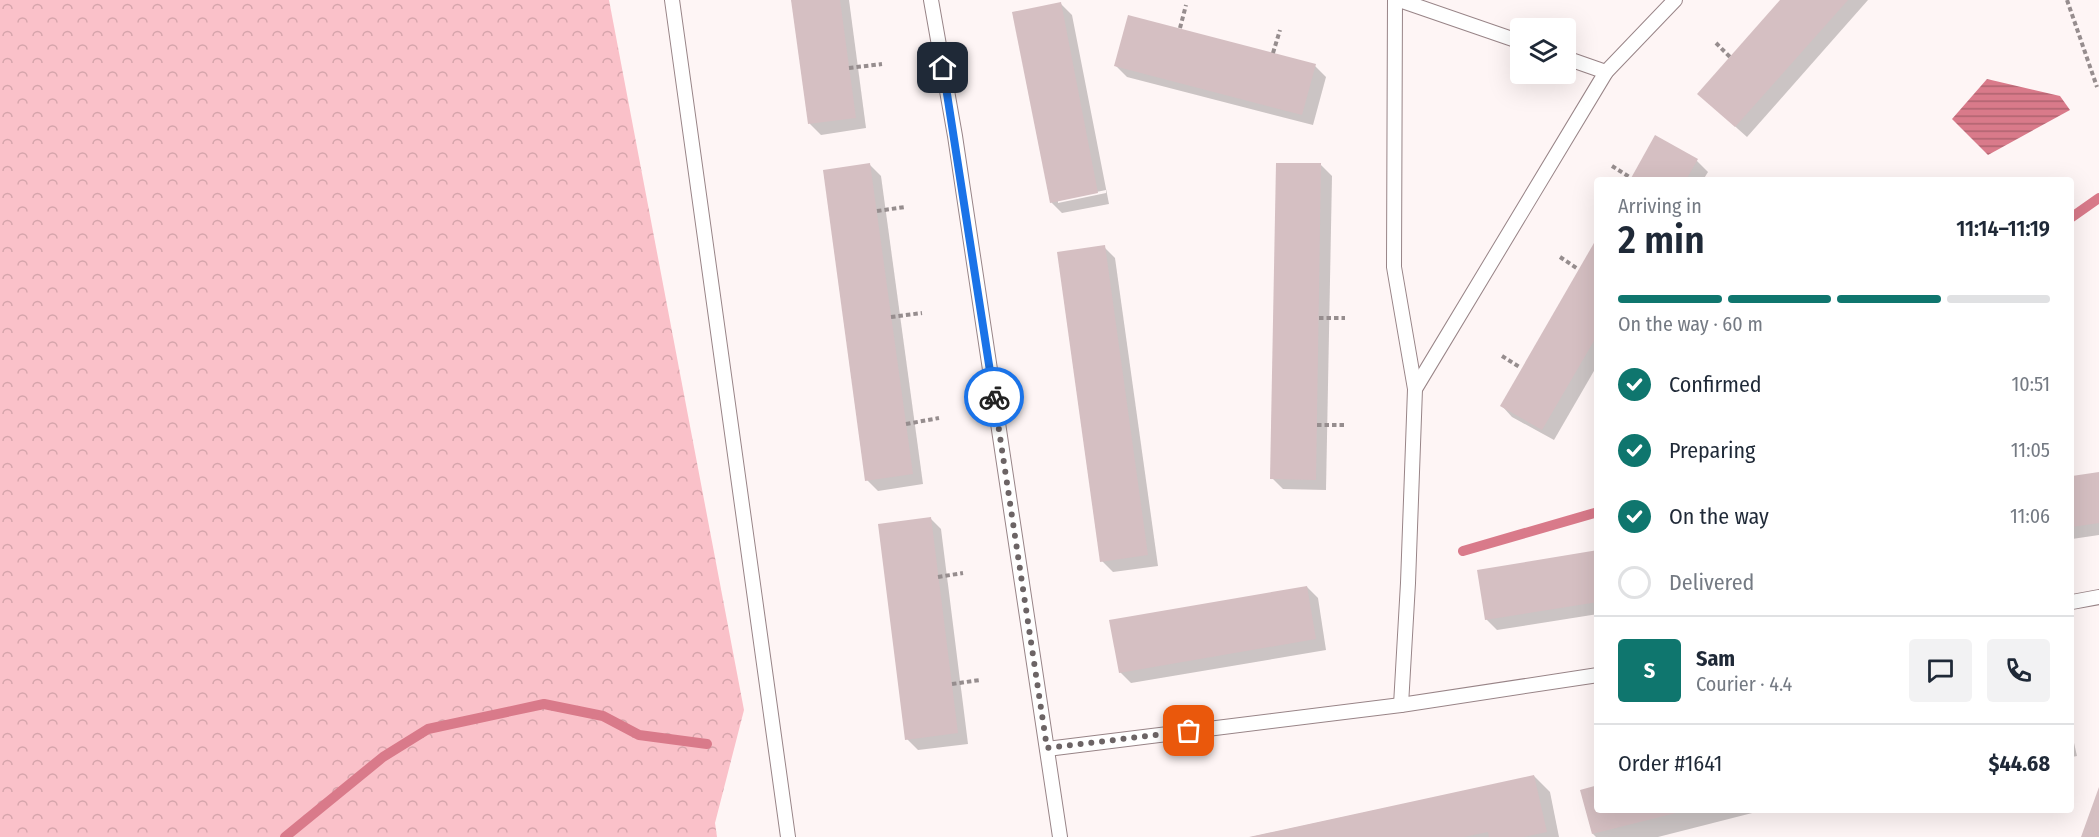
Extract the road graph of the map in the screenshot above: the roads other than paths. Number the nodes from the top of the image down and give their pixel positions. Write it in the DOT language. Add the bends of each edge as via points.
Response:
graph roads {
  1 [pos="672,0"];
  2 [pos="931,0"];
  3 [pos="1395,0"];
  4 [pos="1400,0"];
  5 [pos="1675,0"];
  6 [pos="1510,38"];
  7 [pos="1576,62"];
  8 [pos="1606,72"];
  9 [pos="1414,388"];
  10 [pos="2099,597"];
  11 [pos="2074,602"];
  12 [pos="1594,676"];
  13 [pos="1401,705"];
  14 [pos="1047,748"];
  15 [pos="788,837"];
  16 [pos="1060,837"];
  1 -- 15 [label="lane"];
  2 -- 14 [label="lane" via="957,148"];
  3 -- 9 [label="lane" via="1395,267"];
  4 -- 6 [label="lane"];
  5 -- 8 [label="lane"];
  7 -- 8 [label="lane"];
  8 -- 9 [label="lane"];
  9 -- 13 [label="lane"];
  10 -- 11 [label="lane"];
  12 -- 13 [label="lane"];
  13 -- 14 [label="lane"];
  14 -- 16 [label="lane"];
}
